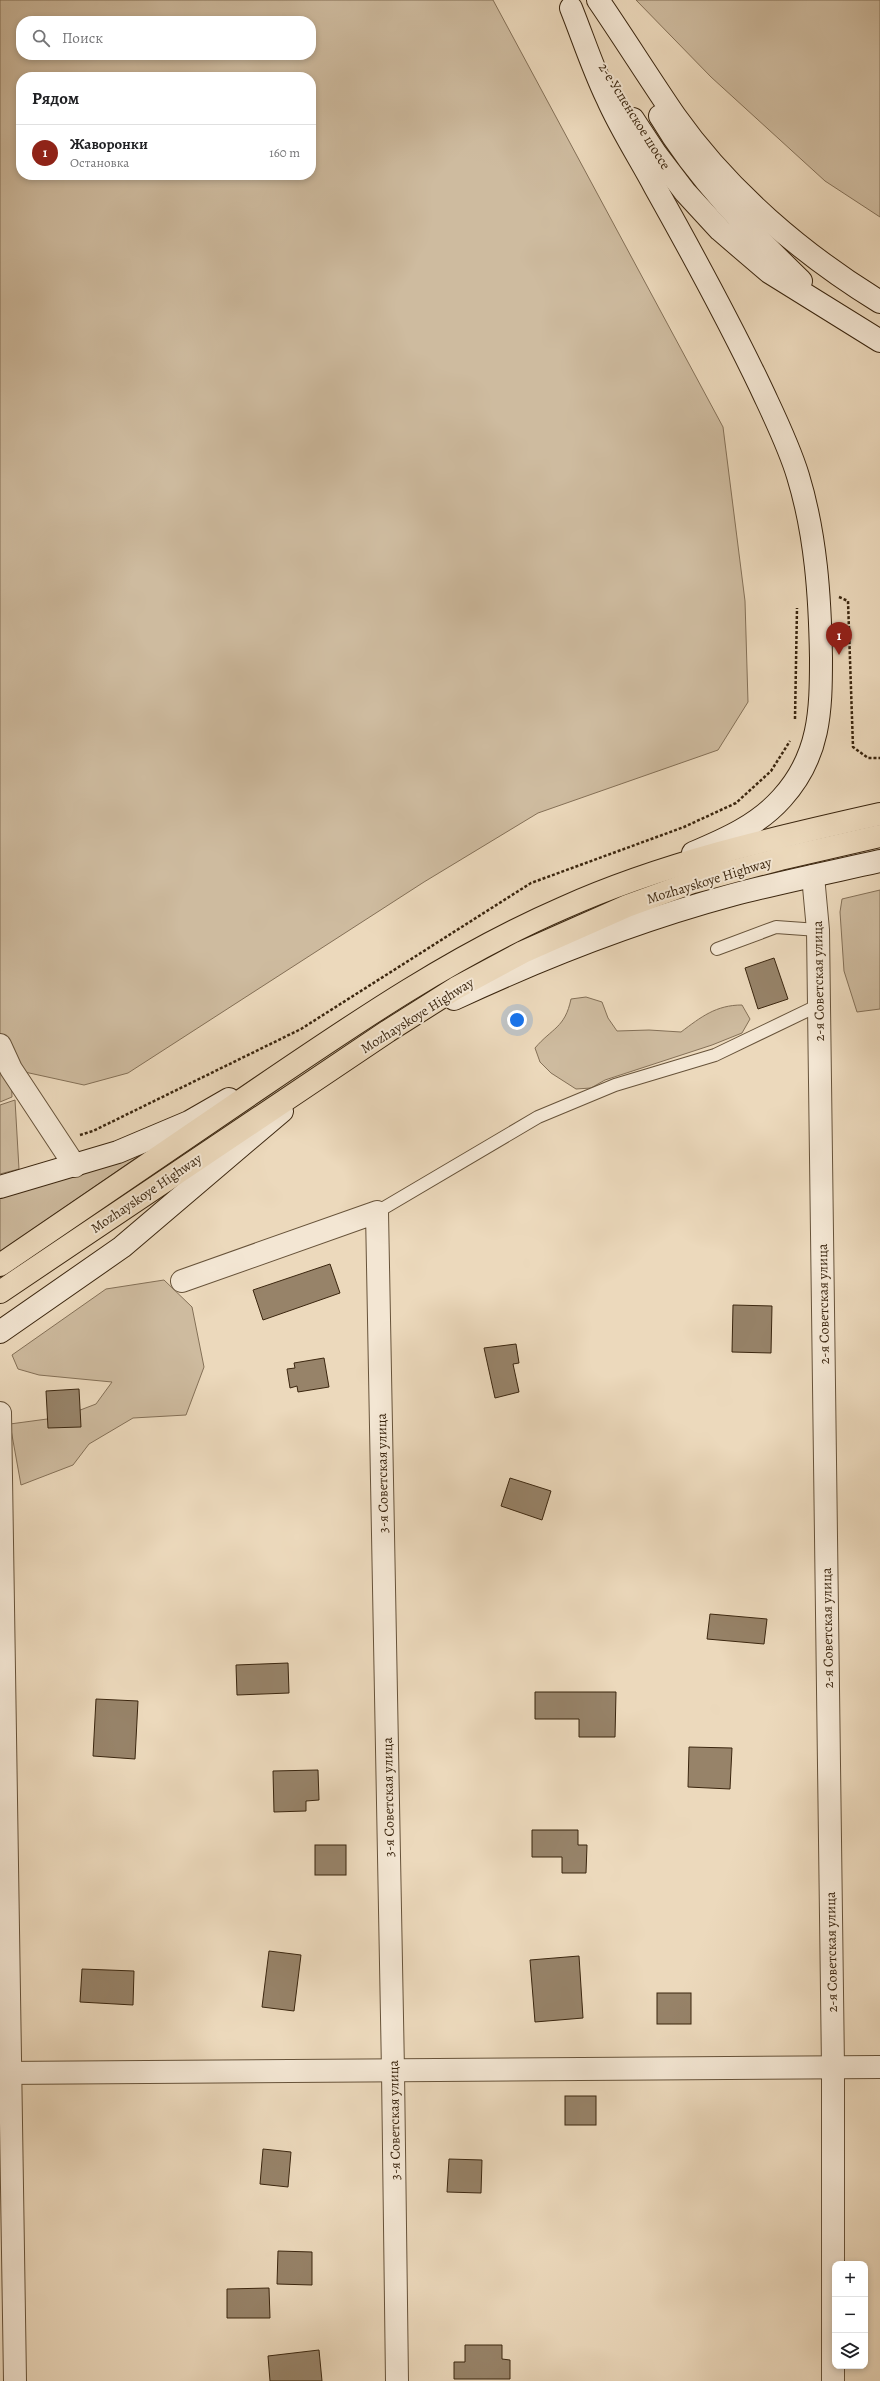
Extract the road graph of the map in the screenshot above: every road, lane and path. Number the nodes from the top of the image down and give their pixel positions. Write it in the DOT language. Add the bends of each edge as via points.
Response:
graph roads {
  1 [pos="598,0"];
  2 [pos="569,4"];
  3 [pos="880,302"];
  4 [pos="831,310"];
  5 [pos="880,341"];
  6 [pos="834,595"];
  7 [pos="798,606"];
  8 [pos="795,721"];
  9 [pos="794,735"];
  10 [pos="880,758"];
  11 [pos="880,814"];
  12 [pos="880,836"];
  13 [pos="880,861"];
  14 [pos="814,876"];
  15 [pos="618,885"];
  16 [pos="818,930"];
  17 [pos="717,949"];
  18 [pos="819,1005"];
  19 [pos="388,1031"];
  20 [pos="0,1045"];
  21 [pos="319,1048"];
  22 [pos="329,1071"];
  23 [pos="58,1140"];
  24 [pos="75,1166"];
  25 [pos="0,1186"];
  26 [pos="377,1212"];
  27 [pos="0,1265"];
  28 [pos="182,1281"];
  29 [pos="0,1292"];
  30 [pos="0,1332"];
  31 [pos="0,1413"];
  32 [pos="880,2067"];
  33 [pos="833,2068"];
  34 [pos="393,2071"];
  35 [pos="5,2073"];
  36 [pos="15,2381"];
  37 [pos="397,2381"];
  38 [pos="833,2381"];
  1 -- 3 [label="street" via="676,116 729,180 801,247"];
  1 -- 4 [label="street, 2-е Успенское шоссе" via="634,72 688,160 727,208"];
  2 -- 4 [label="street, 2-е Успенское шоссе" via="628,111 685,192 720,230 769,272"];
  2 -- 15 [label="street" via="607,99 732,327 795,468 810,524 817,571 820,621 821,704 817,736 803,767 784,796 767,814 749,826 717,843"];
  4 -- 5 [label="street, 2-е Успенское шоссе"];
  6 -- 10 [label="path" via="848,601 853,747 868,758"];
  7 -- 8 [label="path"];
  9 -- 23 [label="path" via="771,771 736,803 684,827 531,883 301,1029 93,1131"];
  11 -- 15 [label="main road, Mozhayskoye Highway" via="768,841"];
  12 -- 19 [label="main road, Mozhayskoye Highway" via="780,858 693,882 627,906 523,952 456,988"];
  13 -- 14 [label="street"];
  14 -- 16 [label="street, 2-я Советская улица"];
  14 -- 19 [label="street" via="732,895 594,939 542,959"];
  15 -- 21 [label="main road, Mozhayskoye Highway" via="504,935 429,977"];
  16 -- 17 [label="lane" via="776,928"];
  16 -- 18 [label="street, 2-я Советская улица"];
  18 -- 26 [label="lane" via="715,1055 615,1085 538,1117"];
  18 -- 33 [label="street, 2-я Советская улица"];
  19 -- 22 [label="main road, Mozhayskoye Highway"];
  20 -- 23 [label="street" via="11,1069"];
  21 -- 24 [label="street" via="188,1122 118,1152"];
  21 -- 27 [label="main road, Mozhayskoye Highway"];
  22 -- 29 [label="main road, Mozhayskoye Highway"];
  22 -- 30 [label="street" via="122,1246"];
  23 -- 24 [label="street"];
  24 -- 25 [label="street"];
  26 -- 28 [label="street"];
  26 -- 34 [label="street, 3-я Советская улица"];
  31 -- 35 [label="street"];
  32 -- 33 [label="street"];
  33 -- 34 [label="street"];
  33 -- 38 [label="street, 2-я Советская улица"];
  34 -- 35 [label="street"];
  34 -- 37 [label="street, 3-я Советская улица"];
  35 -- 36 [label="street"];
}
